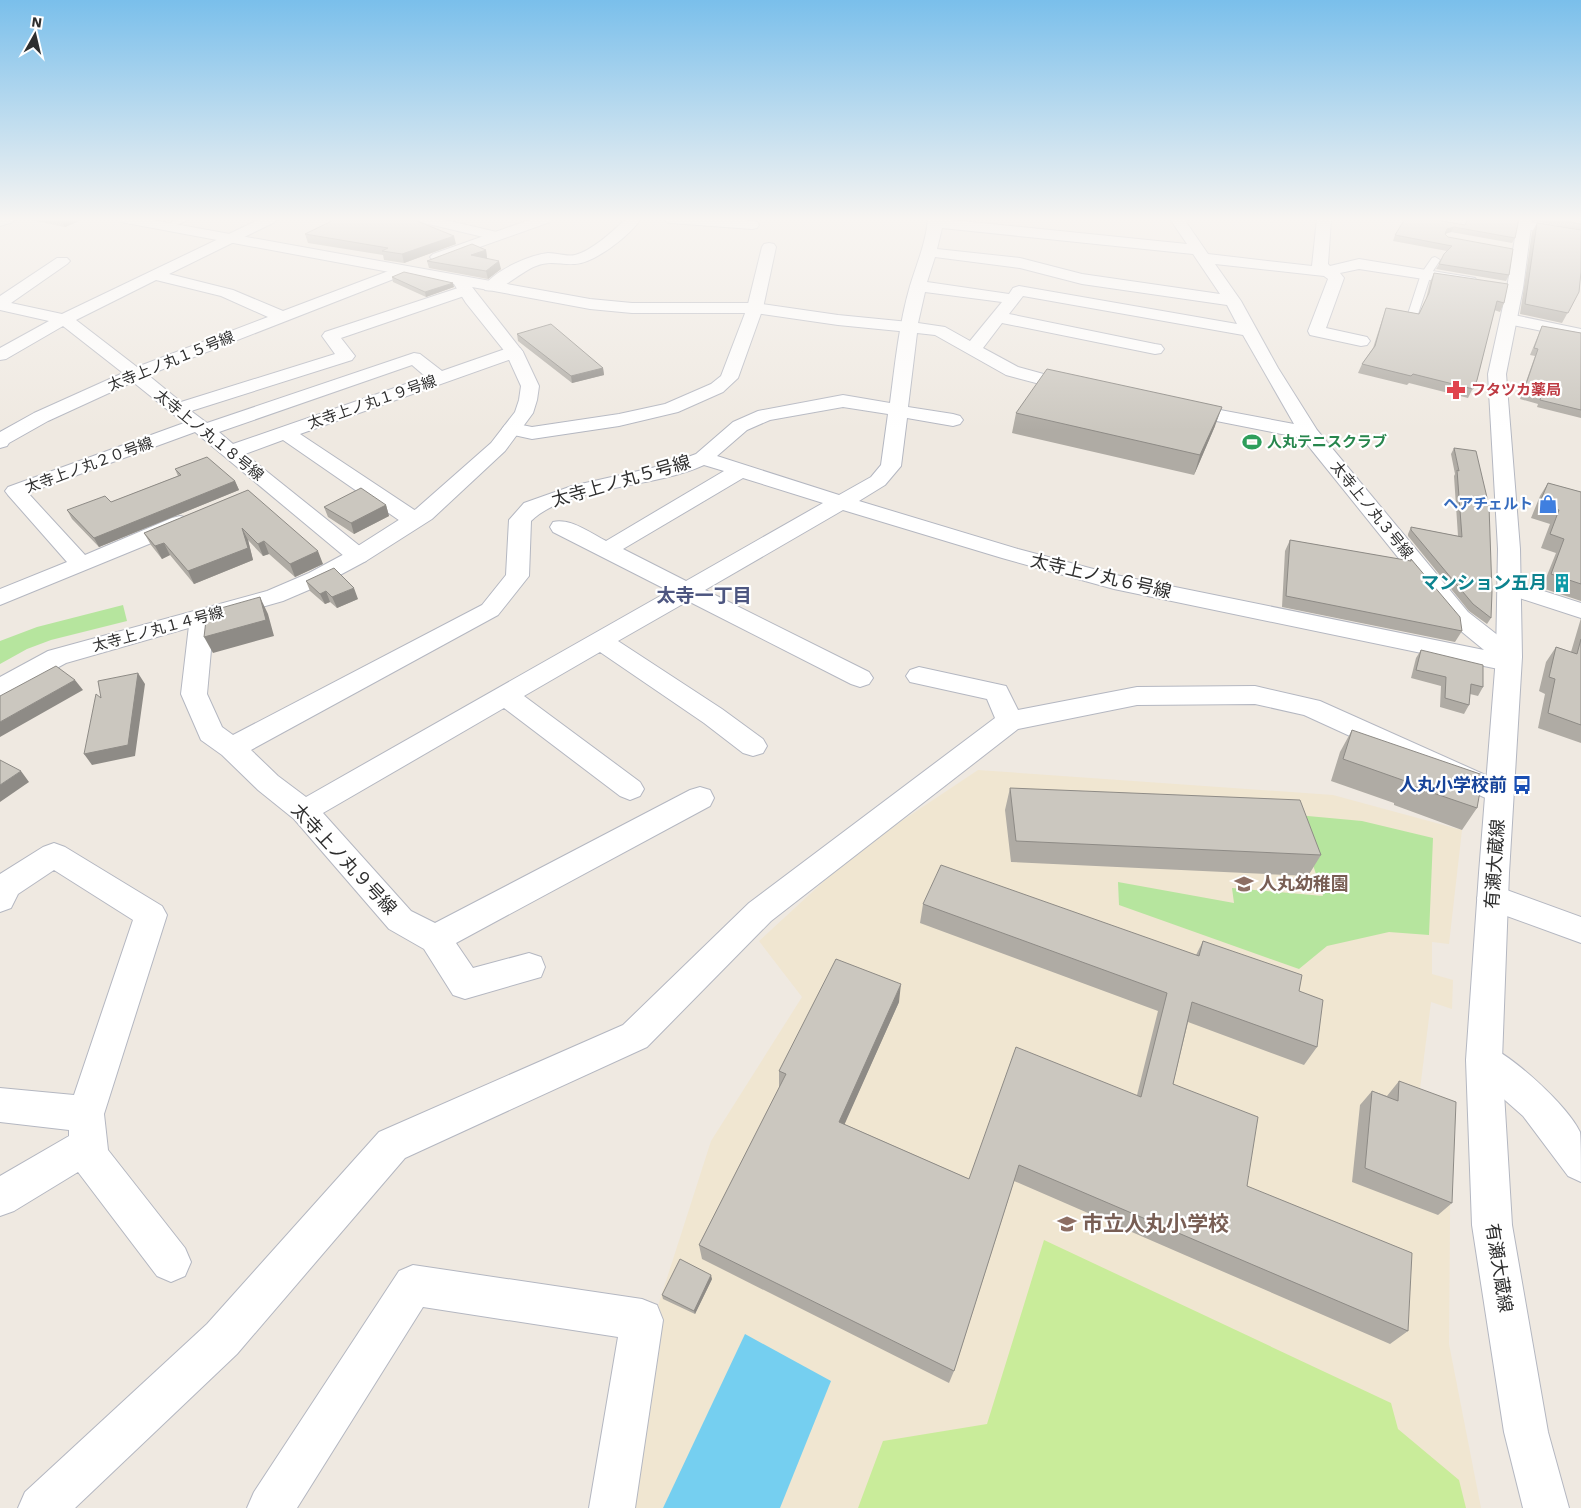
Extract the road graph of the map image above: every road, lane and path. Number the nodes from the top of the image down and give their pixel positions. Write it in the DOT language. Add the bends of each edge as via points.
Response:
graph roads {
  1 [pos="21,289"];
  2 [pos="125,289"];
  3 [pos="212,289"];
  4 [pos="354,289"];
  5 [pos="453,289"];
  6 [pos="465,289"];
  7 [pos="505,289"];
  8 [pos="759,289"];
  9 [pos="917,289"];
  10 [pos="941,289"];
  11 [pos="1153,289"];
  12 [pos="1225,289"];
  13 [pos="1332,289"];
  14 [pos="1421,289"];
  15 [pos="1510,289"];
  16 [pos="1013,300"];
  17 [pos="1233,301"];
  18 [pos="0,304"];
  19 [pos="755,308"];
  20 [pos="1413,314"];
  21 [pos="282,317"];
  22 [pos="999,317"];
  23 [pos="64,319"];
  24 [pos="1509,319"];
  25 [pos="909,326"];
  26 [pos="1249,331"];
  27 [pos="1581,334"];
  28 [pos="1360,341"];
  29 [pos="1155,349"];
  30 [pos="972,350"];
  31 [pos="514,352"];
  32 [pos="0,355"];
  33 [pos="135,374"];
  34 [pos="440,378"];
  35 [pos="1091,391"];
  36 [pos="1167,406"];
  37 [pos="177,409"];
  38 [pos="898,409"];
  39 [pos="953,420"];
  40 [pos="201,428"];
  41 [pos="512,429"];
  42 [pos="286,432"];
  43 [pos="1309,433"];
  44 [pos="1,441"];
  45 [pos="230,452"];
  46 [pos="703,458"];
  47 [pos="741,470"];
  48 [pos="843,503"];
  49 [pos="198,516"];
  50 [pos="414,520"];
  51 [pos="561,527"];
  52 [pos="608,550"];
  53 [pos="358,556"];
  54 [pos="80,563"];
  55 [pos="1510,587"];
  56 [pos="689,591"];
  57 [pos="0,598"];
  58 [pos="1581,611"];
  59 [pos="202,617"];
  60 [pos="600,641"];
  61 [pos="1508,660"];
  62 [pos="919,676"];
  63 [pos="860,678"];
  64 [pos="0,688"];
  65 [pos="504,695"];
  66 [pos="1010,721"];
  67 [pos="753,746"];
  68 [pos="232,748"];
  69 [pos="630,789"];
  70 [pos="1500,793"];
  71 [pos="700,798"];
  72 [pos="304,810"];
  73 [pos="1492,898"];
  74 [pos="0,899"];
  75 [pos="1581,930"];
  76 [pos="435,939"];
  77 [pos="529,967"];
  78 [pos="1484,1060"];
  79 [pos="0,1105"];
  80 [pos="88,1130"];
  81 [pos="1581,1164"];
  82 [pos="0,1197"];
  83 [pos="170,1262"];
  84 [pos="40,1508"];
  85 [pos="270,1508"];
  86 [pos="612,1508"];
  87 [pos="1546,1508"];
  1 -- 18 [label="street"];
  2 -- 23 [label="street"];
  3 -- 21 [label="street"];
  4 -- 21 [label="street, 太寺上ノ丸１５号線"];
  5 -- 37 [label="street" via="331,336 346,356"];
  6 -- 31 [label="street, 太寺上ノ丸１４号線"];
  7 -- 19 [label="street" via="632,308"];
  8 -- 19 [label="street"];
  9 -- 25 [label="street"];
  10 -- 16 [label="street"];
  11 -- 17 [label="street"];
  12 -- 17 [label="street, 太寺上ノ丸３号線"];
  13 -- 28 [label="street" via="1316,331"];
  14 -- 20 [label="lane"];
  15 -- 24 [label="street, 有瀬大蔵線"];
  16 -- 22 [label="street"];
  16 -- 26 [label="street" via="1019,291"];
  17 -- 26 [label="street, 太寺上ノ丸３号線"];
  18 -- 23 [label="street, 太寺上ノ丸１８号線"];
  19 -- 25 [label="street"];
  19 -- 41 [label="street" via="730,378 717,388 671,408 619,420 532,433"];
  21 -- 33 [label="street, 太寺上ノ丸１５号線"];
  22 -- 29 [label="street"];
  22 -- 30 [label="street"];
  23 -- 32 [label="street"];
  23 -- 33 [label="street, 太寺上ノ丸１８号線"];
  24 -- 27 [label="street"];
  24 -- 55 [label="street, 有瀬大蔵線" via="1496,374"];
  25 -- 30 [label="street" via="939,331"];
  25 -- 38 [label="street"];
  26 -- 43 [label="street, 太寺上ノ丸３号線"];
  30 -- 35 [label="street" via="1012,371"];
  31 -- 34 [label="street, 太寺上ノ丸１９号線"];
  31 -- 41 [label="street, 太寺上ノ丸１４号線" via="530,386 524,413"];
  33 -- 37 [label="street, 太寺上ノ丸１８号線"];
  33 -- 44 [label="street, 太寺上ノ丸１５号線" via="41,417"];
  34 -- 40 [label="street" via="414,358"];
  34 -- 42 [label="street, 太寺上ノ丸１９号線"];
  36 -- 43 [label="street"];
  37 -- 40 [label="street, 太寺上ノ丸１８号線"];
  38 -- 39 [label="street, 太寺上ノ丸５号線"];
  38 -- 46 [label="street, 太寺上ノ丸５号線" via="843,401 765,415 740,426"];
  38 -- 48 [label="street" via="891,466 878,481"];
  40 -- 45 [label="street, 太寺上ノ丸１８号線"];
  40 -- 54 [label="street, 太寺上ノ丸２０号線" via="15,491"];
  41 -- 50 [label="street, 太寺上ノ丸１４号線" via="498,447"];
  42 -- 45 [label="street, 太寺上ノ丸１９号線"];
  42 -- 50 [label="street"];
  43 -- 61 [label="street, 太寺上ノ丸３号線" via="1459,617"];
  45 -- 53 [label="street, 太寺上ノ丸１８号線" via="262,490"];
  46 -- 47 [label="street, 太寺上ノ丸６号線"];
  46 -- 68 [label="street, 太寺上ノ丸５号線" via="675,469 579,490 532,508 520,520 518,576 490,610"];
  47 -- 48 [label="street, 太寺上ノ丸６号線"];
  47 -- 52 [label="street"];
  48 -- 56 [label="street"];
  48 -- 61 [label="street, 太寺上ノ丸６号線" via="1114,582"];
  49 -- 54 [label="street"];
  50 -- 53 [label="street, 太寺上ノ丸１４号線"];
  51 -- 52 [label="street"];
  52 -- 56 [label="street"];
  53 -- 59 [label="street, 太寺上ノ丸１４号線" via="275,596"];
  54 -- 57 [label="street"];
  55 -- 58 [label="street"];
  55 -- 61 [label="street, 有瀬大蔵線"];
  56 -- 60 [label="street"];
  56 -- 63 [label="street"];
  59 -- 64 [label="street, 太寺上ノ丸１４号線" via="57,658"];
  59 -- 68 [label="street, 太寺上ノ丸９号線" via="194,694 211,733"];
  60 -- 65 [label="street"];
  60 -- 67 [label="street"];
  61 -- 70 [label="street, 有瀬大蔵線"];
  62 -- 66 [label="street" via="997,692"];
  65 -- 69 [label="street"];
  65 -- 72 [label="street"];
  66 -- 70 [label="street" via="1137,696 1255,695 1311,707"];
  66 -- 84 [label="street" via="760,912 635,1036 392,1145 222,1340"];
  68 -- 72 [label="street, 太寺上ノ丸９号線" via="268,783"];
  70 -- 73 [label="street, 有瀬大蔵線"];
  71 -- 76 [label="street"];
  72 -- 76 [label="street, 太寺上ノ丸９号線" via="400,920"];
  73 -- 75 [label="street"];
  73 -- 78 [label="street, 有瀬大蔵線"];
  74 -- 80 [label="street" via="7,885 54,855 151,915"];
  76 -- 77 [label="street" via="465,985"];
  78 -- 81 [label="street" via="1536,1104"];
  78 -- 87 [label="street, 有瀬大蔵線" via="1492,1225 1526,1432"];
  79 -- 80 [label="street"];
  80 -- 82 [label="street"];
  80 -- 83 [label="street" via="90,1157"];
  85 -- 86 [label="street" via="413,1285 642,1320"];
}
